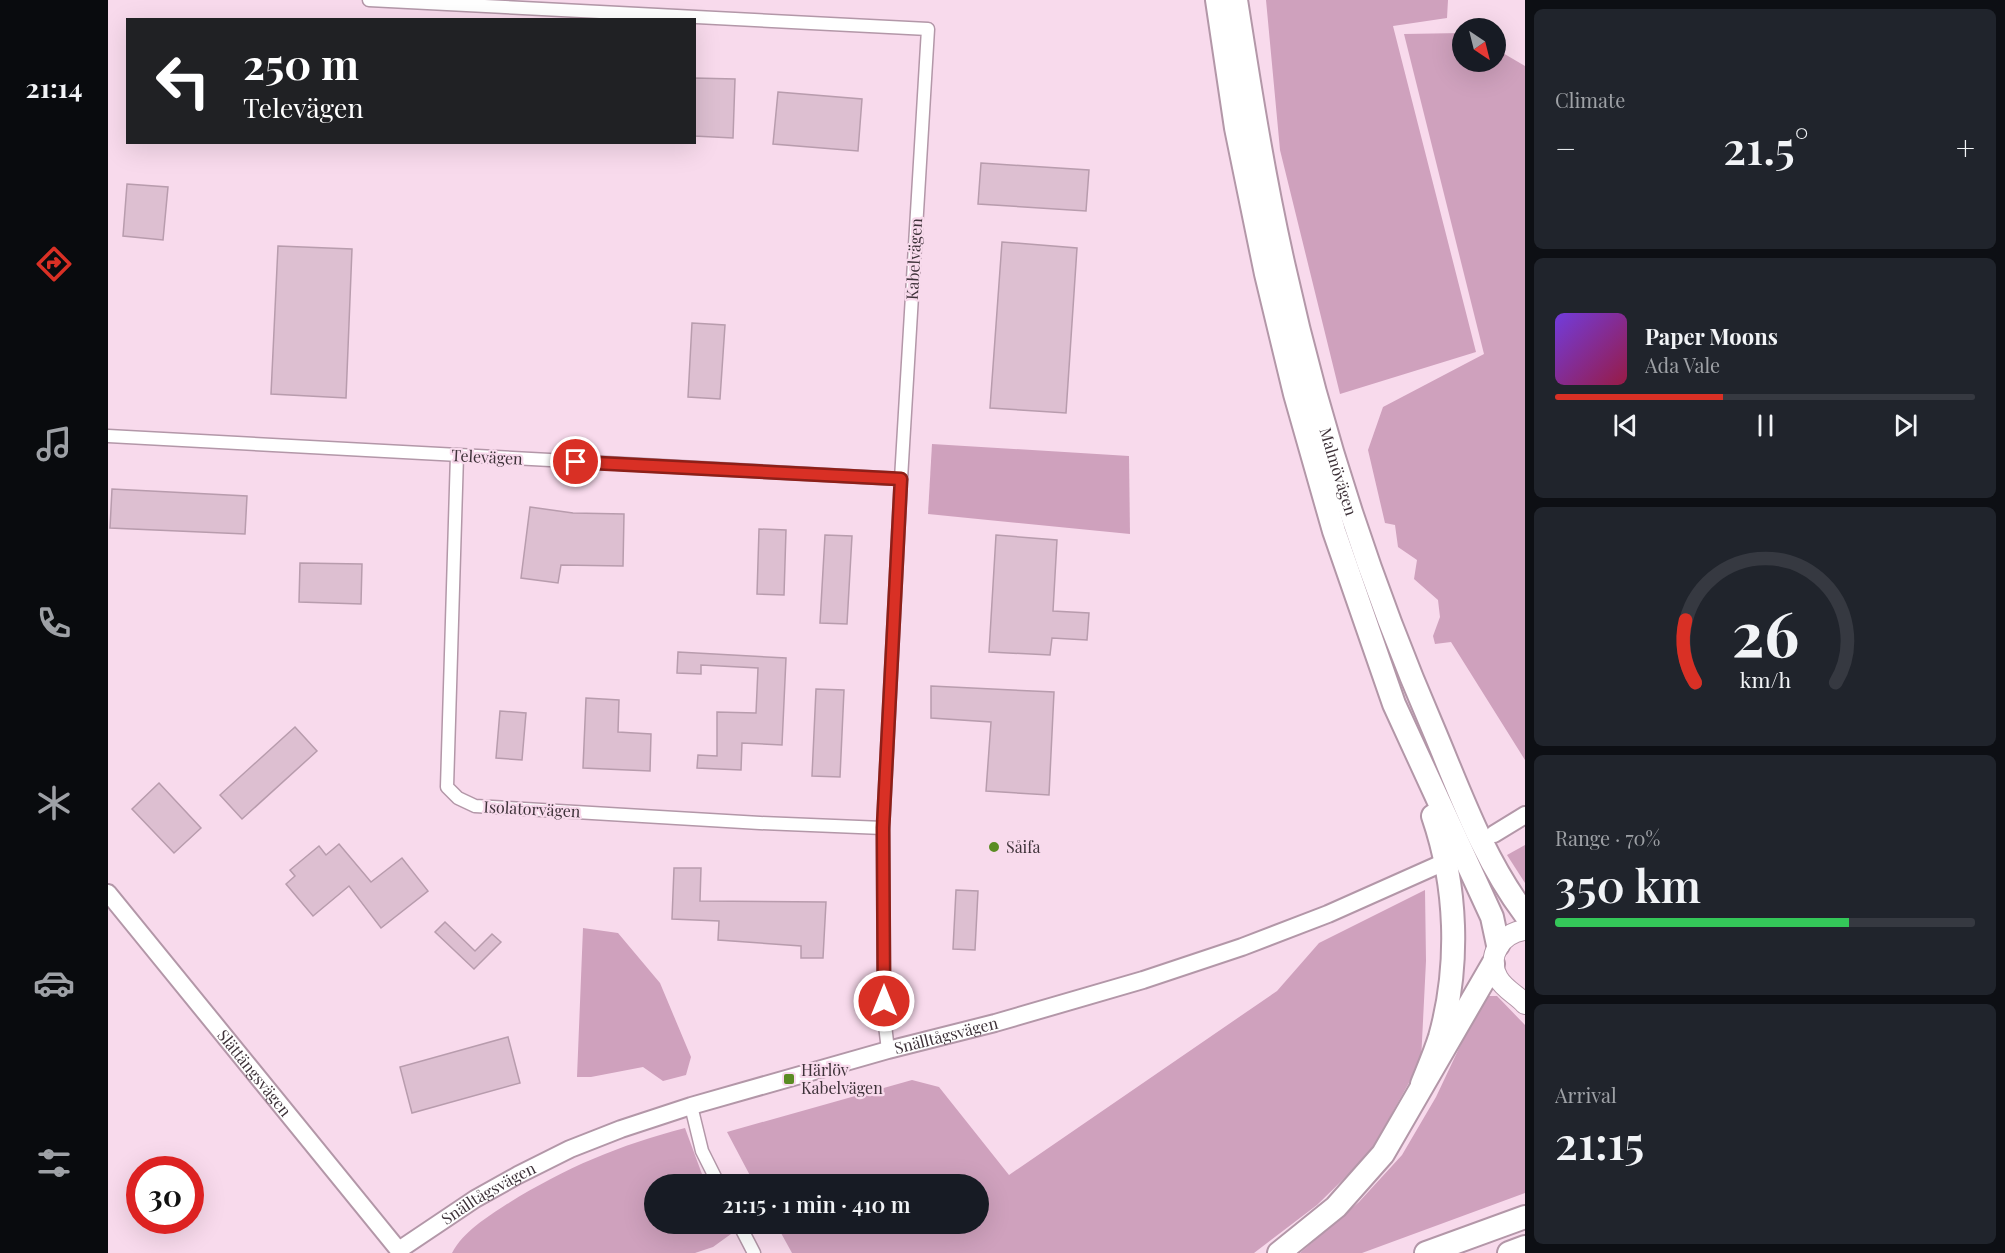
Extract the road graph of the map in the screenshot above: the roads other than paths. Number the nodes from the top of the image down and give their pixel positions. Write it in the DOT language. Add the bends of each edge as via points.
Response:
graph roads {
  1 [pos="369,0"];
  2 [pos="1217,0"];
  3 [pos="1236,0"];
  4 [pos="108,436"];
  5 [pos="457,456"];
  6 [pos="901,479"];
  7 [pos="1394,704"];
  8 [pos="1525,815"];
  9 [pos="883,828"];
  10 [pos="1494,834"];
  11 [pos="1438,865"];
  12 [pos="108,893"];
  13 [pos="1525,914"];
  14 [pos="1525,930"];
  15 [pos="1496,954"];
  16 [pos="1525,1004"];
  17 [pos="888,1050"];
  18 [pos="1422,1084"];
  19 [pos="691,1106"];
  20 [pos="714,1174"];
  21 [pos="1525,1217"];
  22 [pos="744,1234"];
  23 [pos="1525,1247"];
  24 [pos="400,1252"];
  25 [pos="754,1253"];
  26 [pos="1279,1253"];
  27 [pos="1426,1253"];
  28 [pos="1509,1253"];
  1 -- 6 [label="street, Kabelvägen" via="928,29"];
  2 -- 7 [label="highway, Malmövägen" via="1248,191 1295,394 1334,531"];
  3 -- 13 [label="highway, Malmövägen" via="1255,124 1284,269 1352,512 1414,684 1456,782 1491,862"];
  4 -- 5 [label="street, Televägen"];
  5 -- 6 [label="street, Televägen"];
  5 -- 9 [label="street, Isolatorvägen" via="447,787 458,798 475,806"];
  6 -- 9 [label="street, Kabelvägen"];
  7 -- 15 [label="highway, Malmövägen" via="1492,917"];
  7 -- 18 [label="highway" via="1439,832 1453,920 1446,1007 1440,1037"];
  8 -- 10 [label="street"];
  9 -- 17 [label="street, Kabelvägen"];
  11 -- 17 [label="street, Snälltågsvägen" via="1232,951 1005,1020"];
  12 -- 24 [label="street, Slättängsvägen"];
  14 -- 15 [label="main road" via="1513,934"];
  15 -- 16 [label="main road" via="1498,979"];
  15 -- 18 [label="highway"];
  17 -- 19 [label="street, Snälltågsvägen"];
  18 -- 26 [label="highway" via="1398,1130 1369,1172 1336,1207"];
  19 -- 20 [label="street" via="702,1150"];
  19 -- 24 [label="street, Snälltågsvägen" via="570,1149 518,1174"];
  21 -- 27 [label="highway"];
  22 -- 25 [label="street"];
  23 -- 28 [label="highway"];
}
